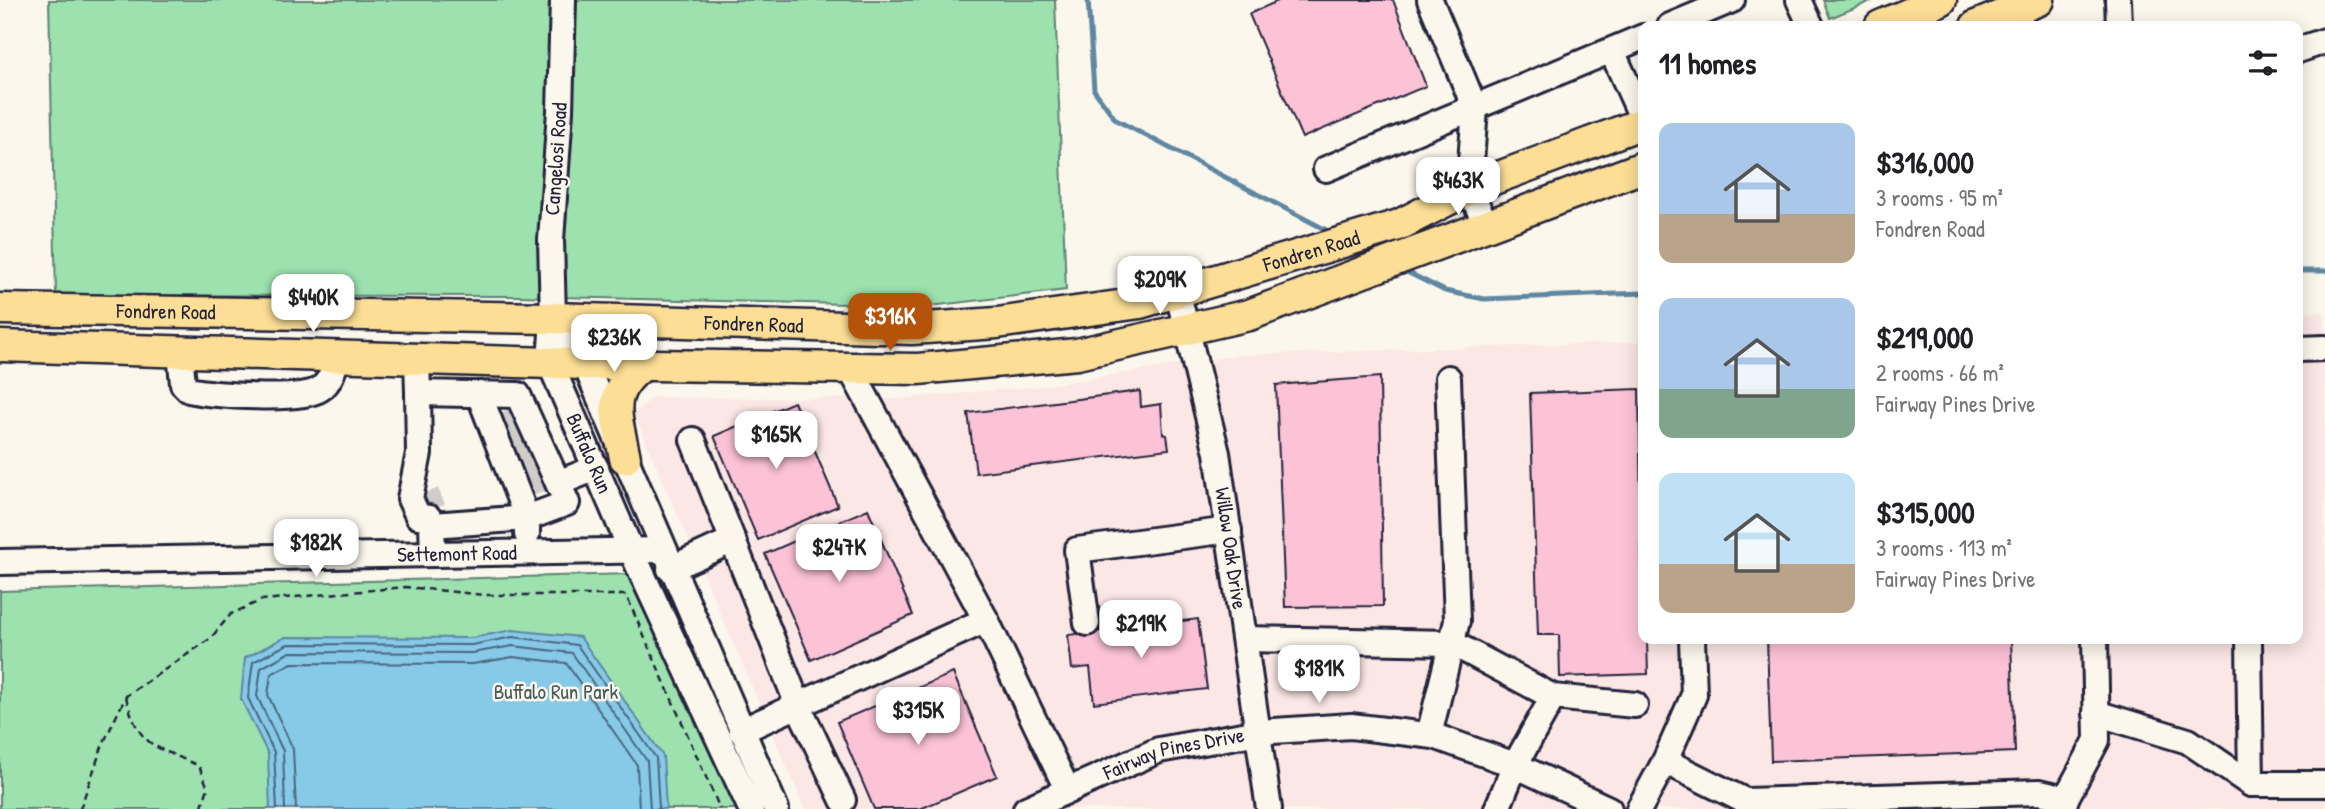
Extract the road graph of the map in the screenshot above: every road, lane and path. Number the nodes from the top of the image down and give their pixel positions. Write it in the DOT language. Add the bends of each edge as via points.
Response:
graph roads {
  1 [pos="563,0"];
  2 [pos="1430,0"];
  3 [pos="1732,0"];
  4 [pos="1799,0"];
  5 [pos="1941,0"];
  6 [pos="2039,0"];
  7 [pos="2119,0"];
  8 [pos="1682,21"];
  9 [pos="1809,21"];
  10 [pos="1892,21"];
  11 [pos="1988,21"];
  12 [pos="2119,21"];
  13 [pos="1638,39"];
  14 [pos="2325,41"];
  15 [pos="2303,48"];
  16 [pos="1612,51"];
  17 [pos="1475,108"];
  18 [pos="1638,110"];
  19 [pos="1638,123"];
  20 [pos="1326,169"];
  21 [pos="1638,169"];
  22 [pos="1469,189"];
  23 [pos="1487,226"];
  24 [pos="1177,290"];
  25 [pos="0,309"];
  26 [pos="84,312"];
  27 [pos="339,314"];
  28 [pos="553,318"];
  29 [pos="912,329"];
  30 [pos="1187,331"];
  31 [pos="0,345"];
  32 [pos="2325,348"];
  33 [pos="83,349"];
  34 [pos="2303,349"];
  35 [pos="180,352"];
  36 [pos="337,356"];
  37 [pos="417,359"];
  38 [pos="550,363"];
  39 [pos="585,364"];
  40 [pos="643,365"];
  41 [pos="850,368"];
  42 [pos="918,369"];
  43 [pos="1448,378"];
  44 [pos="418,393"];
  45 [pos="479,394"];
  46 [pos="694,440"];
  47 [pos="525,453"];
  48 [pos="625,458"];
  49 [pos="596,468"];
  50 [pos="427,506"];
  51 [pos="527,518"];
  52 [pos="1229,530"];
  53 [pos="733,540"];
  54 [pos="631,550"];
  55 [pos="526,552"];
  56 [pos="433,554"];
  57 [pos="666,559"];
  58 [pos="0,562"];
  59 [pos="986,620"];
  60 [pos="1087,623"];
  61 [pos="1245,639"];
  62 [pos="1452,643"];
  63 [pos="1692,644"];
  64 [pos="2095,644"];
  65 [pos="2249,644"];
  66 [pos="126,696"];
  67 [pos="1553,697"];
  68 [pos="798,705"];
  69 [pos="1635,705"];
  70 [pos="2096,713"];
  71 [pos="741,731"];
  72 [pos="1259,732"];
  73 [pos="1429,735"];
  74 [pos="1665,761"];
  75 [pos="1515,765"];
  76 [pos="2251,784"];
  77 [pos="2325,784"];
  78 [pos="1068,791"];
  79 [pos="843,800"];
  80 [pos="2064,804"];
  81 [pos="1032,808"];
  82 [pos="80,809"];
  83 [pos="201,809"];
  84 [pos="720,809"];
  85 [pos="751,809"];
  86 [pos="776,809"];
  87 [pos="1269,809"];
  88 [pos="1497,809"];
  89 [pos="1609,809"];
  90 [pos="1639,809"];
  1 -- 28 [label="street, Cangelosi Road" via="551,240"];
  2 -- 17 [label="street"];
  3 -- 8 [label="street"];
  4 -- 9 [label="street"];
  5 -- 10 [label="main road"];
  6 -- 11 [label="main road"];
  7 -- 12 [label="street"];
  13 -- 16 [label="street"];
  14 -- 15 [label="street"];
  16 -- 17 [label="street"];
  16 -- 18 [label="street"];
  17 -- 20 [label="street"];
  17 -- 22 [label="street"];
  19 -- 22 [label="main road, Fondren Road"];
  21 -- 23 [label="main road, Fondren Road"];
  22 -- 23 [label="street"];
  22 -- 24 [label="main road, Fondren Road" via="1399,225"];
  23 -- 30 [label="main road, Fondren Road" via="1249,315"];
  24 -- 29 [label="main road, Fondren Road" via="1140,303 997,323"];
  24 -- 30 [label="street, Willow Oak Drive"];
  25 -- 26 [label="main road, Fondren Road"];
  26 -- 27 [label="main road, Fondren Road"];
  26 -- 33 [label="main road"];
  27 -- 28 [label="main road, Fondren Road"];
  27 -- 36 [label="main road"];
  28 -- 29 [label="main road, Fondren Road"];
  28 -- 38 [label="street, Buffalo Run"];
  28 -- 39 [label="street, Buffalo Run"];
  29 -- 42 [label="main road"];
  30 -- 42 [label="main road, Fondren Road" via="1077,354"];
  30 -- 52 [label="street, Willow Oak Drive" via="1217,453"];
  31 -- 33 [label="main road, Fondren Road"];
  32 -- 34 [label="street"];
  33 -- 35 [label="main road, Fondren Road"];
  35 -- 36 [label="main road, Fondren Road"];
  35 -- 36 [label="street" via="183,384 189,390 292,395 323,387"];
  36 -- 37 [label="main road, Fondren Road"];
  37 -- 38 [label="main road, Fondren Road"];
  37 -- 44 [label="street"];
  38 -- 39 [label="main road, Fondren Road"];
  38 -- 49 [label="street, Buffalo Run"];
  39 -- 40 [label="main road, Fondren Road"];
  39 -- 48 [label="street, Buffalo Run"];
  40 -- 41 [label="main road, Fondren Road"];
  40 -- 48 [label="main road" via="621,384 616,400"];
  41 -- 42 [label="main road, Fondren Road"];
  41 -- 59 [label="street"];
  43 -- 62 [label="street" via="1457,621"];
  44 -- 45 [label="street"];
  44 -- 50 [label="street" via="419,453"];
  45 -- 47 [label="street"];
  45 -- 47 [label="street" via="518,395"];
  46 -- 53 [label="street"];
  47 -- 49 [label="street"];
  47 -- 51 [label="street"];
  47 -- 51 [label="street" via="567,503"];
  48 -- 57 [label="street, Buffalo Run"];
  49 -- 54 [label="street, Buffalo Run"];
  50 -- 51 [label="street"];
  50 -- 56 [label="street"];
  51 -- 55 [label="street"];
  52 -- 60 [label="street" via="1077,550"];
  52 -- 61 [label="street, Willow Oak Drive"];
  53 -- 57 [label="street"];
  53 -- 68 [label="street"];
  54 -- 55 [label="street, Settemont Road"];
  54 -- 57 [label="street, Settemont Road"];
  54 -- 85 [label="street, Buffalo Run"];
  55 -- 56 [label="street, Settemont Road"];
  56 -- 58 [label="street, Settemont Road"];
  57 -- 71 [label="street, Buffalo Run"];
  59 -- 68 [label="street"];
  59 -- 78 [label="street"];
  61 -- 62 [label="street"];
  61 -- 72 [label="street, Willow Oak Drive"];
  62 -- 67 [label="street"];
  62 -- 73 [label="street"];
  63 -- 74 [label="street" via="1694,695"];
  64 -- 70 [label="street"];
  65 -- 76 [label="street"];
  66 -- 82 [label="path"];
  66 -- 83 [label="path" via="133,723 144,741 199,765 208,788"];
  66 -- 84 [label="path" via="210,639 231,614 262,600 406,587 485,595 626,595"];
  67 -- 69 [label="street"];
  67 -- 75 [label="street"];
  68 -- 71 [label="street"];
  68 -- 79 [label="street"];
  70 -- 76 [label="street" via="2188,741"];
  70 -- 80 [label="street" via="2097,740"];
  71 -- 86 [label="street, Buffalo Run"];
  72 -- 73 [label="street, Fairway Pines Drive" via="1351,726"];
  72 -- 78 [label="street, Fairway Pines Drive" via="1159,750"];
  72 -- 87 [label="street, Willow Oak Drive"];
  73 -- 75 [label="street, Fairway Pines Drive"];
  74 -- 80 [label="street" via="1745,801 2040,792"];
  74 -- 90 [label="street"];
  75 -- 88 [label="street"];
  75 -- 89 [label="street, Fairway Pines Drive"];
  76 -- 77 [label="street"];
  78 -- 81 [label="street, Fairway Pines Drive"];
}
